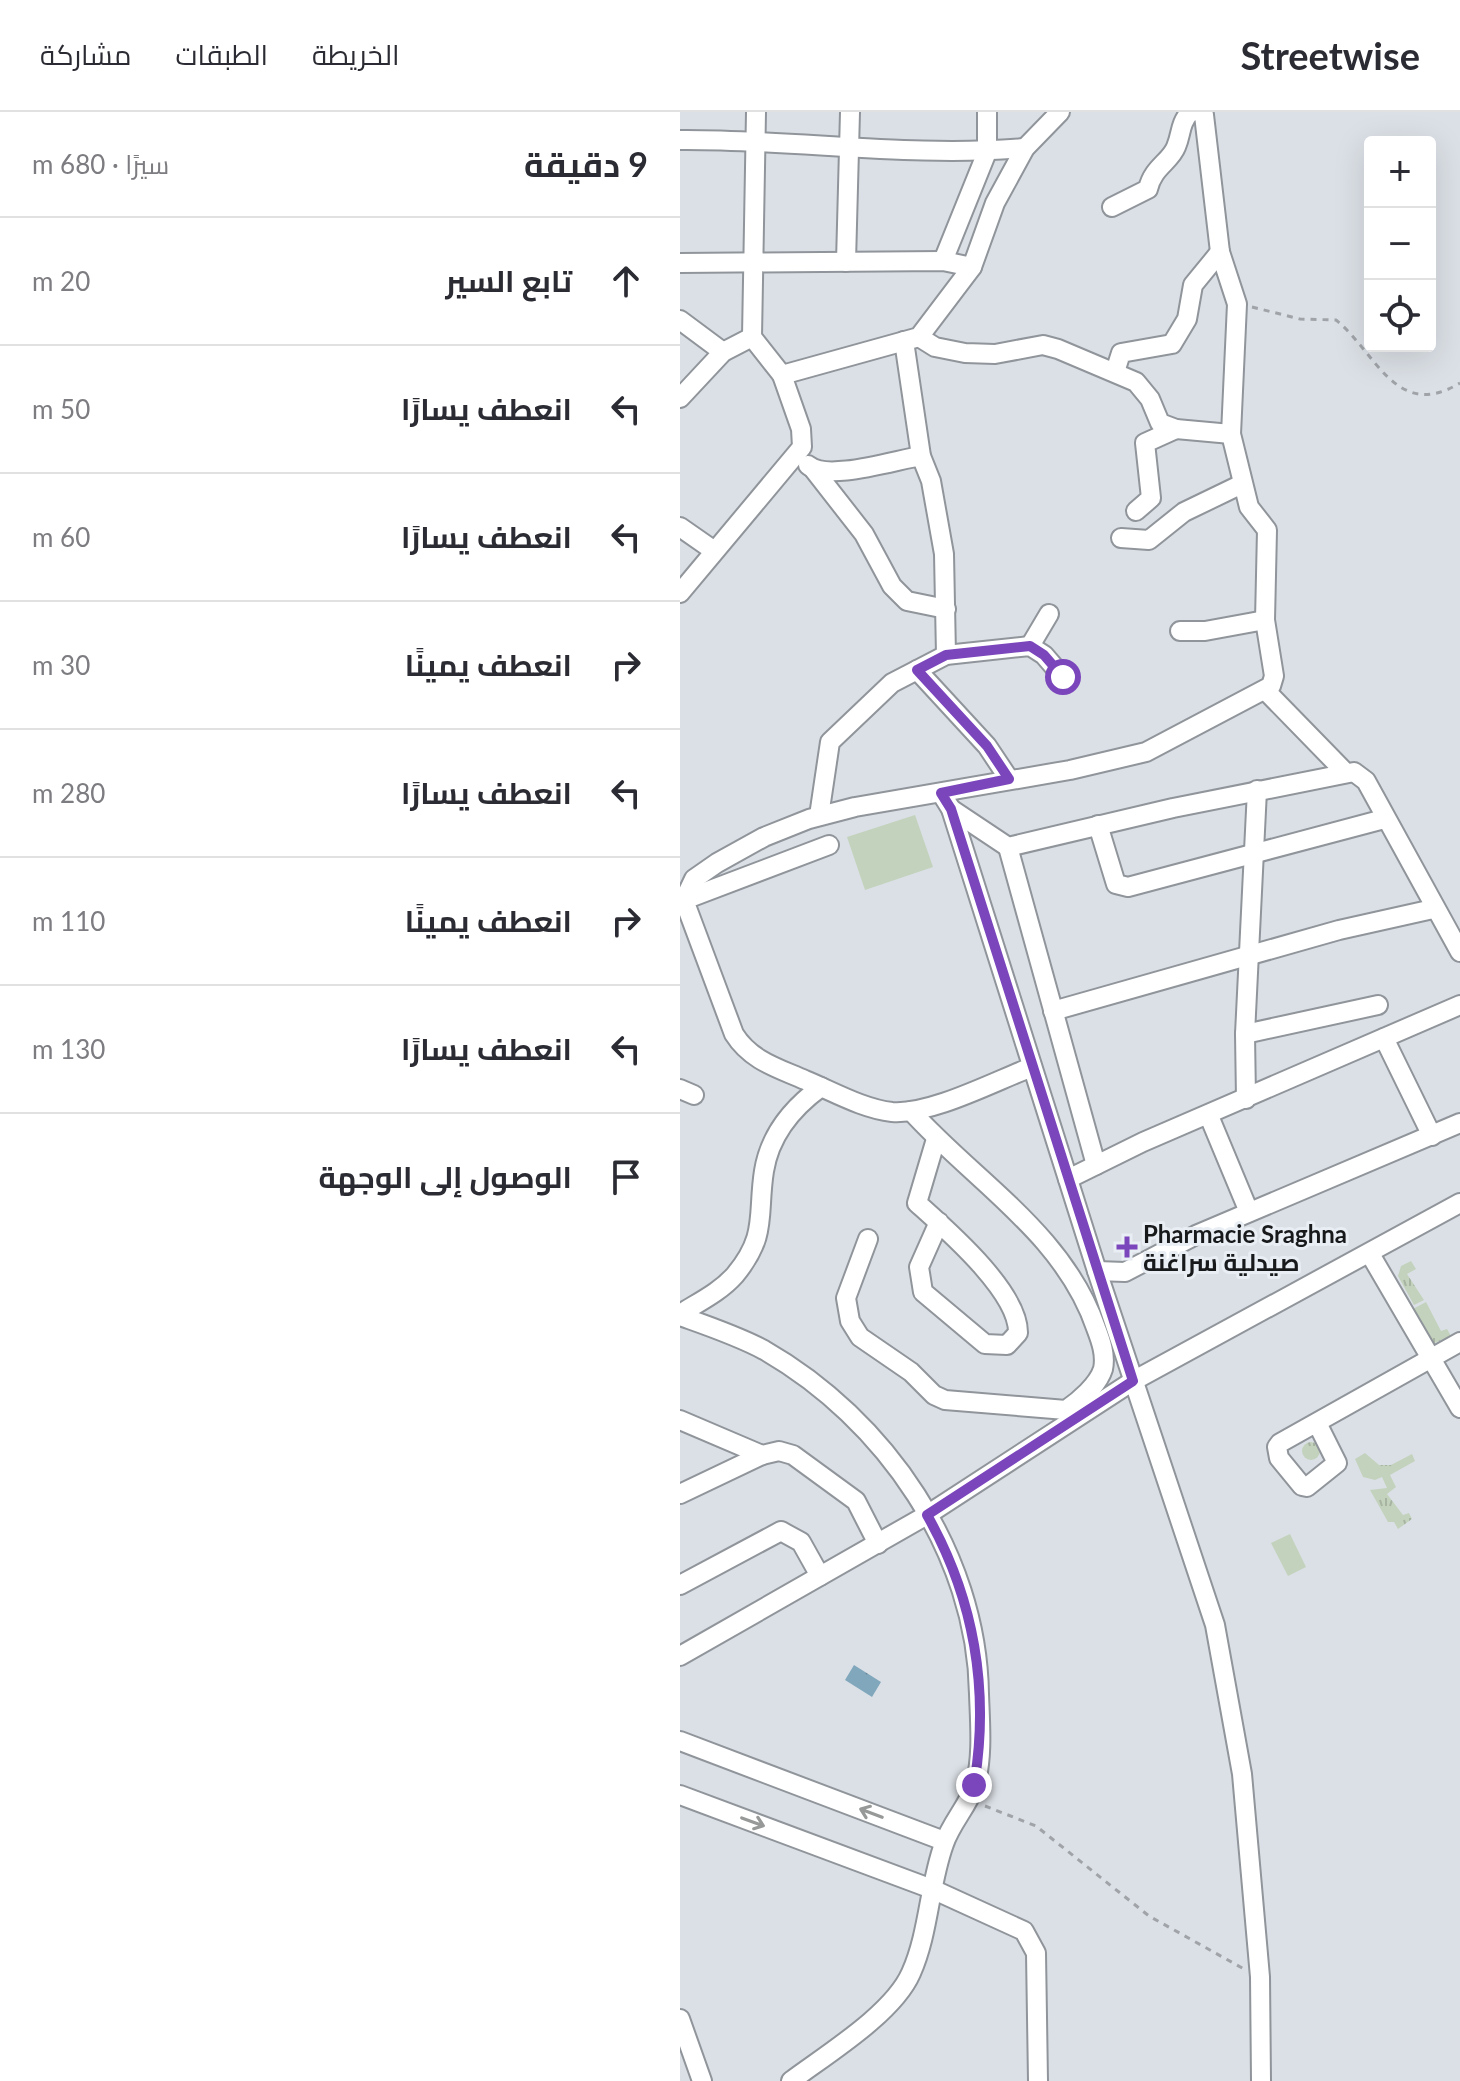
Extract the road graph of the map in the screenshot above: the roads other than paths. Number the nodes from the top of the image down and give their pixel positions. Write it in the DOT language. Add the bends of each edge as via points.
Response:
graph roads {
  1 [pos="756,112"];
  2 [pos="850,112"];
  3 [pos="987,112"];
  4 [pos="1060,112"];
  5 [pos="1199,113"];
  6 [pos="757,139"];
  7 [pos="680,140"];
  8 [pos="849,148"];
  9 [pos="1025,148"];
  10 [pos="987,152"];
  11 [pos="1112,207"];
  12 [pos="1220,252"];
  13 [pos="943,261"];
  14 [pos="846,262"];
  15 [pos="680,263"];
  16 [pos="755,264"];
  17 [pos="972,267"];
  18 [pos="680,320"];
  19 [pos="752,337"];
  20 [pos="912,339"];
  21 [pos="723,352"];
  22 [pos="1115,372"];
  23 [pos="782,375"];
  24 [pos="680,398"];
  25 [pos="1176,429"];
  26 [pos="1231,434"];
  27 [pos="797,455"];
  28 [pos="921,456"];
  29 [pos="814,470"];
  30 [pos="1242,484"];
  31 [pos="1136,511"];
  32 [pos="680,527"];
  33 [pos="1121,538"];
  34 [pos="713,550"];
  35 [pos="680,593"];
  36 [pos="946,609"];
  37 [pos="1049,614"];
  38 [pos="1265,620"];
  39 [pos="1180,631"];
  40 [pos="1030,646"];
  41 [pos="946,655"];
  42 [pos="917,670"];
  43 [pos="1063,677"];
  44 [pos="1266,691"];
  45 [pos="1344,771"];
  46 [pos="1009,779"];
  47 [pos="1257,790"];
  48 [pos="946,801"];
  49 [pos="819,816"];
  50 [pos="1384,819"];
  51 [pos="1098,825"];
  52 [pos="829,845"];
  53 [pos="1008,847"];
  54 [pos="1255,853"];
  55 [pos="682,900"];
  56 [pos="1433,909"];
  57 [pos="1460,952"];
  58 [pos="1249,958"];
  59 [pos="1378,1005"];
  60 [pos="1460,1005"];
  61 [pos="1053,1011"];
  62 [pos="1245,1034"];
  63 [pos="1384,1038"];
  64 [pos="1032,1067"];
  65 [pos="821,1087"];
  66 [pos="1246,1099"];
  67 [pos="911,1111"];
  68 [pos="1209,1116"];
  69 [pos="1460,1123"];
  70 [pos="1432,1136"];
  71 [pos="936,1139"];
  72 [pos="1096,1165"];
  73 [pos="1068,1179"];
  74 [pos="1460,1203"];
  75 [pos="1249,1212"];
  76 [pos="939,1222"];
  77 [pos="868,1239"];
  78 [pos="1370,1254"];
  79 [pos="1097,1271"];
  80 [pos="680,1315"];
  81 [pos="1460,1342"];
  82 [pos="1430,1358"];
  83 [pos="1133,1381"];
  84 [pos="1460,1408"];
  85 [pos="680,1420"];
  86 [pos="1317,1423"];
  87 [pos="762,1455"];
  88 [pos="680,1494"];
  89 [pos="927,1515"];
  90 [pos="878,1544"];
  91 [pos="820,1576"];
  92 [pos="680,1585"];
  93 [pos="680,1656"];
  94 [pos="680,1741"];
  95 [pos="680,1795"];
  96 [pos="944,1841"];
  97 [pos="932,1889"];
  98 [pos="680,2019"];
  99 [pos="702,2081"];
  100 [pos="791,2081"];
  101 [pos="1038,2081"];
  102 [pos="1261,2081"];
  1 -- 6 [label="street"];
  2 -- 8 [label="street"];
  3 -- 10 [label="street"];
  4 -- 9 [label="street"];
  5 -- 11 [label="street" via="1180,123 1176,147 1156,169 1148,189"];
  5 -- 12 [label="street"];
  6 -- 7 [label="street"];
  6 -- 8 [label="street"];
  6 -- 16 [label="street"];
  8 -- 10 [label="street"];
  8 -- 14 [label="street"];
  9 -- 10 [label="street"];
  9 -- 17 [label="street" via="995,203"];
  10 -- 13 [label="street"];
  12 -- 22 [label="street" via="1193,285 1181,334 1172,344 1121,353"];
  12 -- 26 [label="street" via="1237,304"];
  13 -- 14 [label="street"];
  13 -- 17 [label="street"];
  14 -- 16 [label="street"];
  15 -- 16 [label="street"];
  16 -- 19 [label="street"];
  17 -- 20 [label="street"];
  18 -- 21 [label="street"];
  19 -- 21 [label="street"];
  19 -- 23 [label="street"];
  20 -- 22 [label="street" via="965,353 995,354 1043,345"];
  20 -- 23 [label="street"];
  20 -- 28 [label="street"];
  21 -- 24 [label="street"];
  22 -- 25 [label="street" via="1143,389 1160,423"];
  23 -- 27 [label="street" via="803,438"];
  25 -- 26 [label="street"];
  25 -- 31 [label="street" via="1145,443 1151,498"];
  26 -- 30 [label="street"];
  27 -- 29 [label="street"];
  27 -- 34 [label="street"];
  28 -- 29 [label="street" via="834,473"];
  28 -- 36 [label="street" via="931,481 944,554"];
  29 -- 36 [label="street" via="864,534 900,594 917,606"];
  30 -- 33 [label="street" via="1184,512 1149,540"];
  30 -- 38 [label="street" via="1249,507 1267,530"];
  32 -- 34 [label="street"];
  34 -- 35 [label="street"];
  36 -- 41 [label="street"];
  37 -- 40 [label="street"];
  38 -- 39 [label="street"];
  38 -- 44 [label="street" via="1274,676"];
  40 -- 41 [label="street"];
  40 -- 43 [label="street"];
  41 -- 42 [label="street"];
  42 -- 46 [label="street" via="987,746"];
  42 -- 49 [label="street" via="892,683 830,742"];
  44 -- 45 [label="street"];
  44 -- 46 [label="street" via="1146,752"];
  45 -- 47 [label="street"];
  45 -- 50 [label="street" via="1361,774"];
  46 -- 48 [label="street"];
  47 -- 51 [label="street"];
  47 -- 54 [label="street"];
  48 -- 49 [label="street"];
  48 -- 53 [label="street"];
  48 -- 64 [label="street"];
  49 -- 55 [label="street" via="717,863 694,879"];
  50 -- 54 [label="street"];
  50 -- 56 [label="street"];
  51 -- 53 [label="street"];
  51 -- 54 [label="street" via="1121,887"];
  52 -- 55 [label="street"];
  53 -- 61 [label="street"];
  54 -- 58 [label="street"];
  55 -- 65 [label="street" via="740,1044 761,1061"];
  56 -- 57 [label="street"];
  56 -- 58 [label="street"];
  58 -- 61 [label="street"];
  58 -- 62 [label="street"];
  59 -- 62 [label="street"];
  60 -- 63 [label="street"];
  61 -- 72 [label="street"];
  62 -- 66 [label="street"];
  63 -- 66 [label="street"];
  63 -- 70 [label="street"];
  64 -- 67 [label="street"];
  64 -- 73 [label="street"];
  65 -- 67 [label="street" via="872,1108"];
  65 -- 80 [label="street" via="800,1102 774,1138 763,1175 761,1221 743,1264 723,1287"];
  66 -- 68 [label="street"];
  67 -- 71 [label="street"];
  68 -- 72 [label="street"];
  68 -- 75 [label="street"];
  69 -- 70 [label="street"];
  70 -- 75 [label="street"];
  71 -- 76 [label="street" via="917,1203"];
  71 -- 77 [label="street" via="1016,1211 1076,1279 1102,1345 1098,1379 1066,1410 955,1402 934,1395 860,1337 850,1321 846,1298"];
  72 -- 73 [label="street"];
  73 -- 79 [label="street"];
  74 -- 78 [label="street"];
  75 -- 79 [label="street" via="1125,1272"];
  76 -- 76 [label="street" via="1014,1306 1018,1333 1007,1345 985,1344 923,1292 919,1267"];
  78 -- 82 [label="street"];
  78 -- 83 [label="street"];
  79 -- 83 [label="street"];
  80 -- 89 [label="street" via="763,1350 831,1398 894,1462"];
  81 -- 82 [label="street"];
  82 -- 84 [label="street"];
  82 -- 86 [label="street"];
  83 -- 89 [label="street"];
  83 -- 102 [label="street" via="1201,1575 1222,1656 1242,1774 1260,1977"];
  85 -- 87 [label="street"];
  87 -- 88 [label="street"];
  87 -- 90 [label="street" via="793,1455 856,1501"];
  89 -- 90 [label="street"];
  89 -- 96 [label="street" via="965,1598 974,1634 980,1735 974,1785"];
  90 -- 91 [label="street"];
  91 -- 92 [label="street" via="801,1542 781,1531"];
  91 -- 93 [label="street"];
  96 -- 94 [label="street, one-way"];
  95 -- 97 [label="street, one-way"];
  96 -- 97 [label="street"];
  97 -- 100 [label="street" via="908,1980 871,2023"];
  97 -- 101 [label="street" via="1018,1926 1030,1937 1036,1953"];
  98 -- 99 [label="street"];
}
